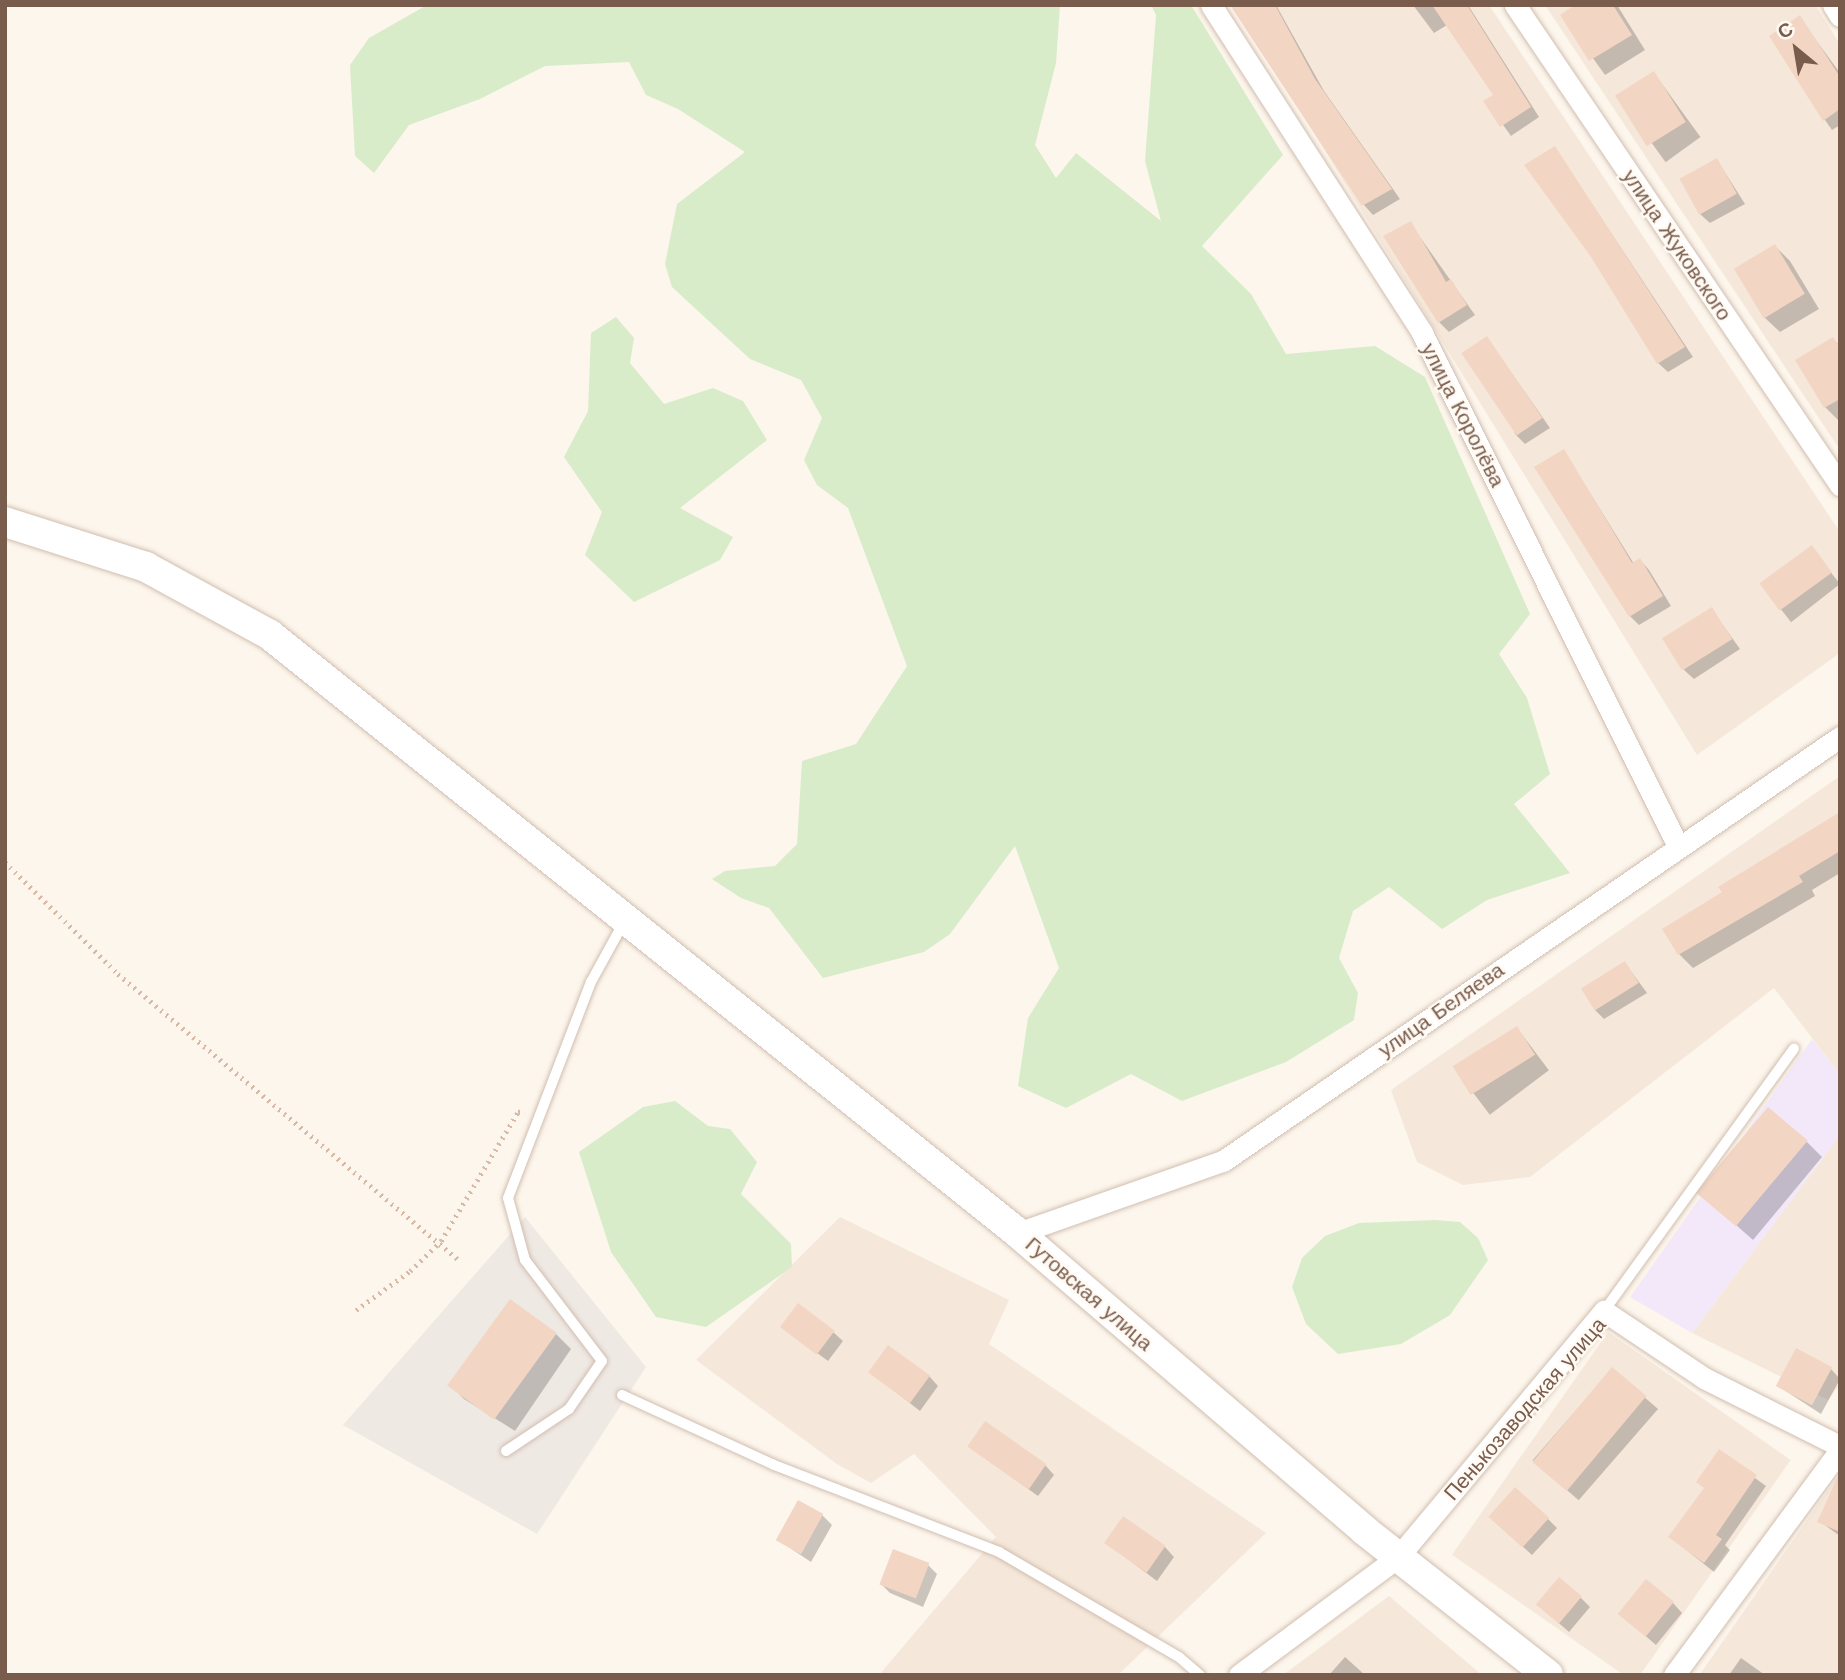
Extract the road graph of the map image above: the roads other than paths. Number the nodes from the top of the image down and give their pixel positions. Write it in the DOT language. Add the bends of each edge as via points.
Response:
graph roads {
  1 [pos="1211,5"];
  2 [pos="1515,5"];
  3 [pos="1833,5"];
  4 [pos="1840,16"];
  5 [pos="1840,485"];
  6 [pos="5,522"];
  7 [pos="1840,737"];
  8 [pos="1678,846"];
  9 [pos="627,917"];
  10 [pos="1794,1049"];
  11 [pos="1018,1233"];
  12 [pos="1604,1311"];
  13 [pos="622,1395"];
  14 [pos="1840,1448"];
  15 [pos="506,1451"];
  16 [pos="1398,1557"];
  17 [pos="1200,1675"];
  18 [pos="1239,1675"];
  19 [pos="1548,1675"];
  20 [pos="1674,1675"];
  1 -- 8 [label="street, улица Королёва" via="1422,333"];
  2 -- 5 [label="street, улица Жуковского"];
  3 -- 4 [label="street"];
  6 -- 9 [label="street, Гутовская улица" via="146,567 270,635"];
  7 -- 8 [label="street, улица Беляева"];
  8 -- 11 [label="street, улица Беляева" via="1223,1161"];
  9 -- 11 [label="street, Гутовская улица"];
  9 -- 15 [label="lane" via="591,982 509,1198 525,1260 602,1361 569,1409"];
  10 -- 12 [label="lane"];
  11 -- 16 [label="street, Гутовская улица"];
  12 -- 14 [label="street, Пенькозаводская улица" via="1704,1378"];
  12 -- 16 [label="street, Пенькозаводская улица"];
  13 -- 17 [label="lane" via="774,1465 999,1552 1179,1657"];
  14 -- 20 [label="street, Пенькозаводская улица"];
  16 -- 18 [label="street, Пенькозаводская улица"];
  16 -- 19 [label="street, Гутовская улица"];
}
